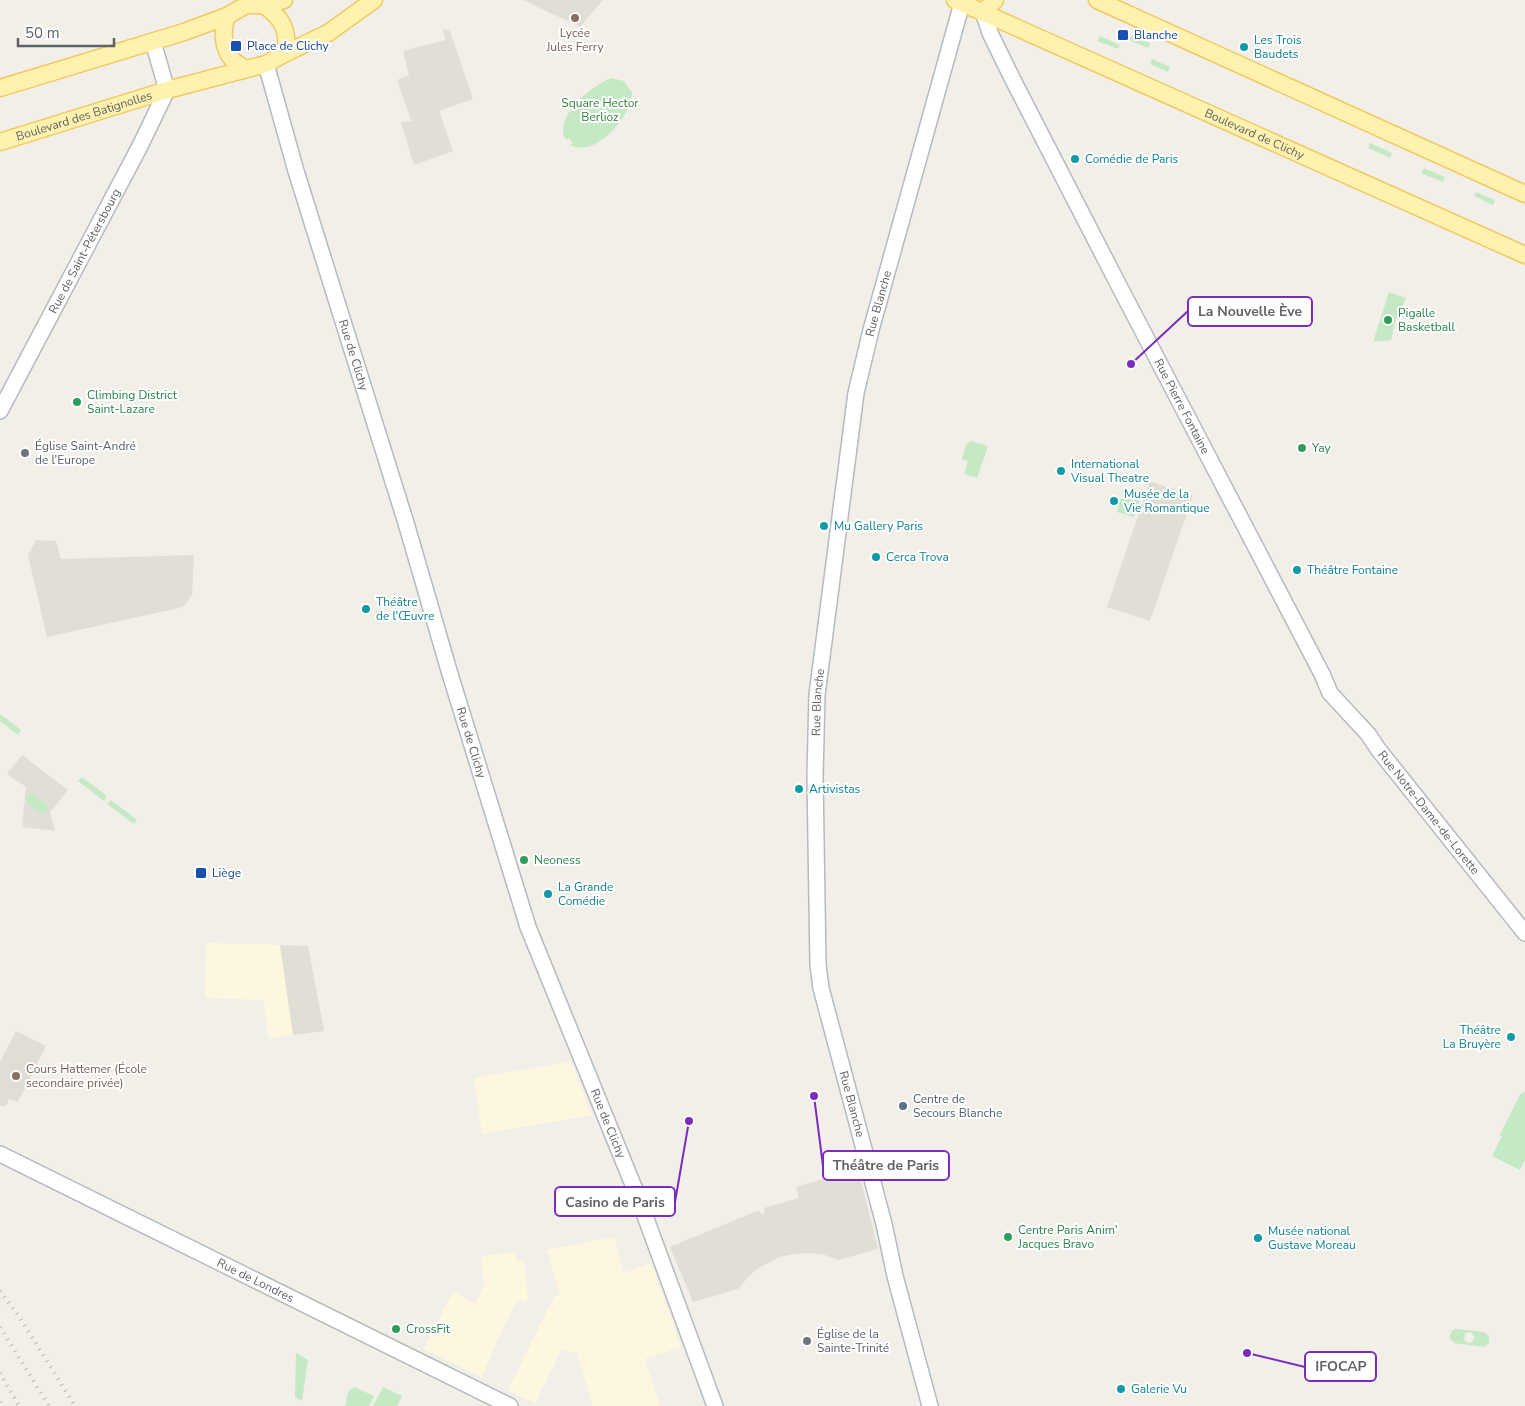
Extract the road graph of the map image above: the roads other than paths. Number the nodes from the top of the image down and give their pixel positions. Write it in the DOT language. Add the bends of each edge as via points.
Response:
graph roads {
  1 [pos="284,0"];
  2 [pos="374,0"];
  3 [pos="995,0"];
  4 [pos="1097,0"];
  5 [pos="959,1"];
  6 [pos="245,3"];
  7 [pos="264,5"];
  8 [pos="984,12"];
  9 [pos="227,16"];
  10 [pos="153,42"];
  11 [pos="286,53"];
  12 [pos="266,64"];
  13 [pos="245,69"];
  14 [pos="0,88"];
  15 [pos="167,90"];
  16 [pos="0,142"];
  17 [pos="1525,194"];
  18 [pos="1525,255"];
  19 [pos="0,411"];
  20 [pos="1330,693"];
  21 [pos="1525,933"];
  22 [pos="0,1154"];
  23 [pos="510,1406"];
  24 [pos="715,1406"];
  25 [pos="930,1406"];
  1 -- 7 [label="main road"];
  2 -- 11 [label="main road" via="328,33"];
  3 -- 8 [label="main road"];
  4 -- 17 [label="main road"];
  5 -- 8 [label="main road, Boulevard de Clichy"];
  5 -- 25 [label="street, Rue Blanche" via="858,379 817,695 815,776 821,988"];
  6 -- 7 [label="main road"];
  6 -- 9 [label="main road"];
  7 -- 11 [label="main road" via="278,16 286,30"];
  8 -- 18 [label="main road, Boulevard de Clichy"];
  8 -- 20 [label="street, Rue Pierre Fontaine" via="990,33 1013,80"];
  9 -- 10 [label="main road"];
  9 -- 13 [label="main road" via="223,28 229,54 232,61"];
  10 -- 14 [label="main road"];
  10 -- 15 [label="street"];
  11 -- 12 [label="main road"];
  12 -- 13 [label="main road"];
  12 -- 24 [label="street, Rue de Clichy" via="528,927 638,1197"];
  13 -- 15 [label="main road"];
  15 -- 16 [label="main road, Boulevard des Batignolles"];
  15 -- 19 [label="street, Rue de Saint-Pétersbourg"];
  20 -- 21 [label="street, Rue Notre-Dame-de-Lorette" via="1368,734"];
  22 -- 23 [label="street, Rue de Londres"];
}
